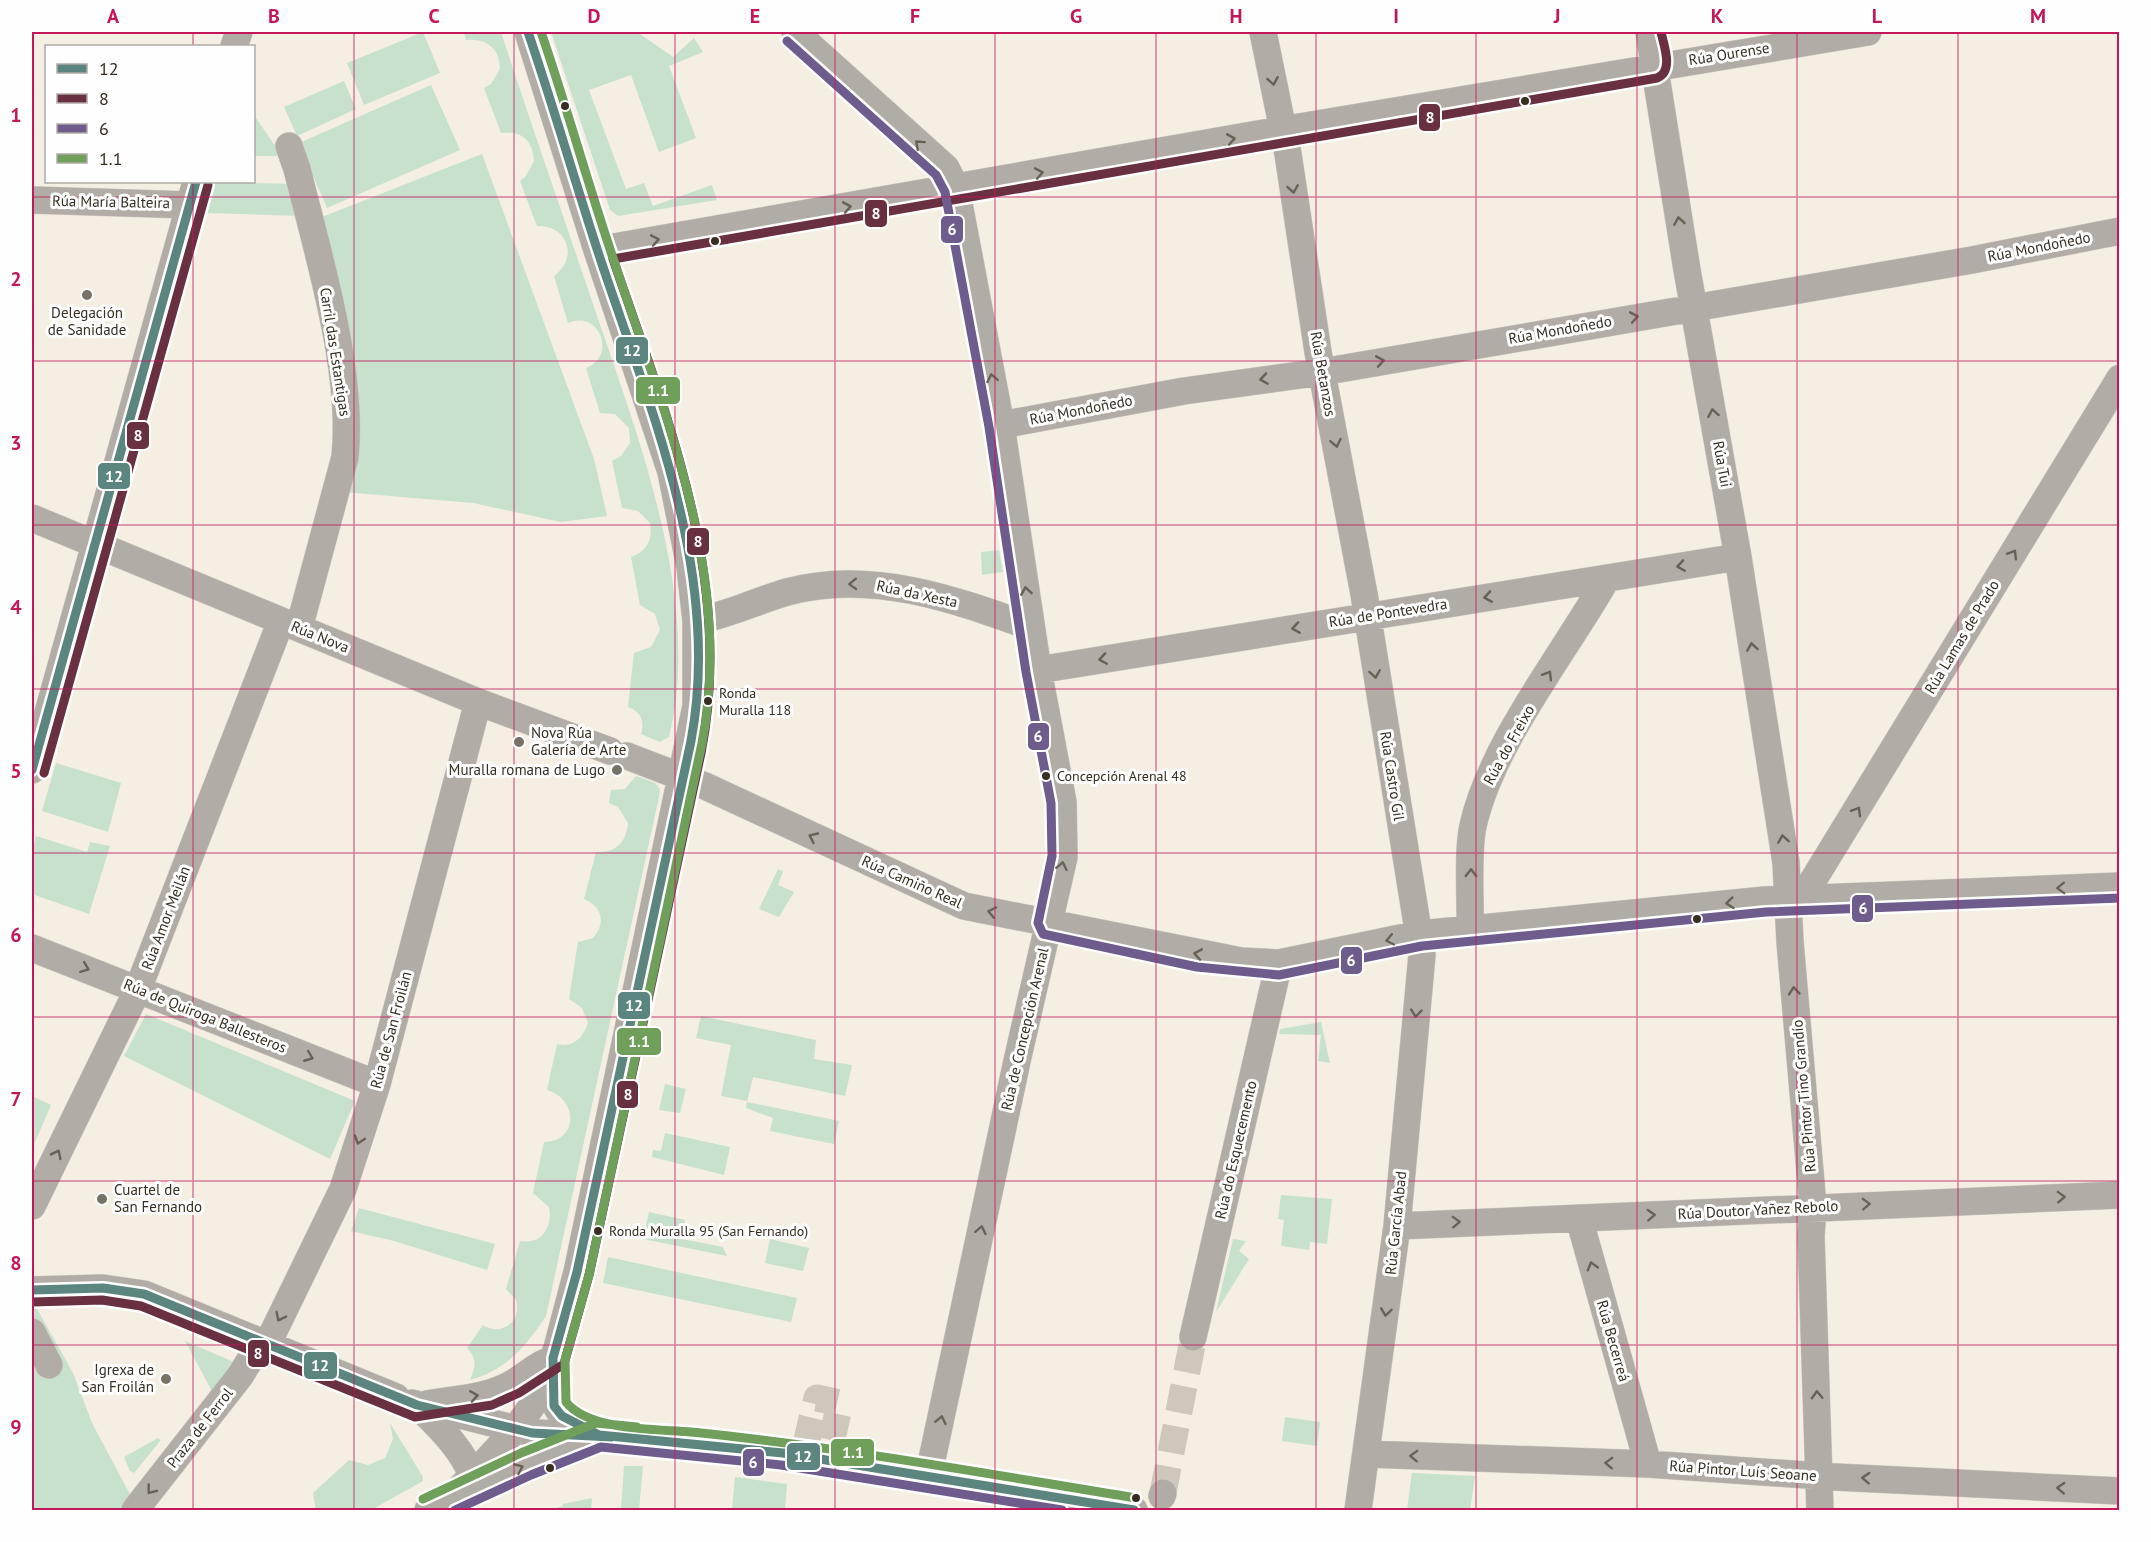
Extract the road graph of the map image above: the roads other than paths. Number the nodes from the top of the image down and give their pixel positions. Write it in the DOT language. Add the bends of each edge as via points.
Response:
graph roads {
  1 [pos="528,32"];
  2 [pos="795,32"];
  3 [pos="1263,32"];
  4 [pos="1649,32"];
  5 [pos="1868,32"];
  6 [pos="1655,66"];
  7 [pos="1282,131"];
  8 [pos="289,146"];
  9 [pos="956,188"];
  10 [pos="193,193"];
  11 [pos="32,200"];
  12 [pos="2120,231"];
  13 [pos="597,250"];
  14 [pos="1693,306"];
  15 [pos="1322,372"];
  16 [pos="2120,378"];
  17 [pos="1001,426"];
  18 [pos="32,518"];
  19 [pos="96,544"];
  20 [pos="1738,557"];
  21 [pos="1607,578"];
  22 [pos="1366,616"];
  23 [pos="696,621"];
  24 [pos="290,624"];
  25 [pos="1031,627"];
  26 [pos="1038,670"];
  27 [pos="478,702"];
  28 [pos="32,770"];
  29 [pos="683,777"];
  30 [pos="2120,886"];
  31 [pos="1798,897"];
  32 [pos="1050,924"];
  33 [pos="1470,931"];
  34 [pos="1420,934"];
  35 [pos="32,948"];
  36 [pos="1279,963"];
  37 [pos="138,989"];
  38 [pos="377,1084"];
  39 [pos="2120,1195"];
  40 [pos="32,1206"];
  41 [pos="1813,1206"];
  42 [pos="1579,1218"];
  43 [pos="1398,1226"];
  44 [pos="32,1290"];
  45 [pos="32,1332"];
  46 [pos="1193,1336"];
  47 [pos="264,1343"];
  48 [pos="553,1359"];
  49 [pos="49,1365"];
  50 [pos="408,1402"];
  51 [pos="516,1430"];
  52 [pos="599,1435"];
  53 [pos="1367,1454"];
  54 [pos="1648,1464"];
  55 [pos="472,1476"];
  56 [pos="1820,1476"];
  57 [pos="928,1478"];
  58 [pos="2120,1491"];
  59 [pos="437,1506"];
  60 [pos="1107,1509"];
  61 [pos="135,1510"];
  62 [pos="1134,1510"];
  63 [pos="1358,1510"];
  64 [pos="1820,1510"];
  1 -- 13 [label="street"];
  9 -- 2 [label="street, one-way" via="946,168"];
  3 -- 7 [label="street, Rúa Betanzos, one-way"];
  4 -- 6 [label="street, Rúa Tui"];
  5 -- 6 [label="street, Rúa Ourense"];
  6 -- 7 [label="street, Rúa Ourense"];
  14 -- 6 [label="street, Rúa Tui, one-way"];
  9 -- 7 [label="street, Rúa Ourense, one-way"];
  7 -- 15 [label="street, Rúa Betanzos, one-way"];
  8 -- 24 [label="street, Carril das Estantigas" via="334,327 348,435 345,457"];
  13 -- 9 [label="street, Rúa Ourense, one-way"];
  17 -- 9 [label="street, Rúa de Concepción Arenal, one-way"];
  10 -- 11 [label="street, Rúa María Balteira"];
  10 -- 19 [label="street"];
  12 -- 14 [label="street, Rúa Mondoñedo"];
  13 -- 23 [label="street" via="671,472 690,567"];
  15 -- 14 [label="street, Rúa Mondoñedo, one-way"];
  20 -- 14 [label="street, Rúa Tui, one-way"];
  15 -- 17 [label="street, Rúa Mondoñedo, one-way" via="1184,391"];
  15 -- 22 [label="street, Rúa Betanzos, one-way"];
  31 -- 16 [label="street, Rúa Lamas de Prado, one-way" via="1809,887"];
  25 -- 17 [label="street, Rúa de Concepción Arenal, one-way"];
  18 -- 19 [label="street, Rúa Nova"];
  19 -- 24 [label="street, Rúa Nova"];
  19 -- 28 [label="street"];
  20 -- 21 [label="street, Rúa de Pontevedra, one-way"];
  31 -- 20 [label="street, Rúa Tui, one-way" via="1786,863"];
  21 -- 22 [label="street, Rúa de Pontevedra, one-way"];
  33 -- 21 [label="street, Rúa do Freixo, one-way" via="1472,829 1481,796 1512,735"];
  22 -- 26 [label="street, Rúa de Pontevedra, one-way"];
  22 -- 34 [label="street, Rúa Castro Gil, one-way"];
  25 -- 23 [label="street, Rúa da Xesta, one-way" via="929,593 870,583 821,585 787,592"];
  23 -- 29 [label="street" via="696,706"];
  24 -- 27 [label="street, Rúa Nova"];
  24 -- 37 [label="street, Rúa Amor Meilán"];
  25 -- 26 [label="street, Rúa de Concepción Arenal"];
  32 -- 26 [label="street, Rúa de Concepción Arenal, one-way" via="1064,857 1063,802"];
  27 -- 29 [label="street, Rúa Nova"];
  27 -- 38 [label="street, Rúa de San Froilán"];
  32 -- 29 [label="street, Rúa Camiño Real, one-way" via="944,899"];
  29 -- 48 [label="street" via="577,1272"];
  30 -- 31 [label="street, Rúa Camiño Real, one-way"];
  31 -- 33 [label="street, Rúa Camiño Real, one-way"];
  41 -- 31 [label="street, Rúa Pintor Tino Grandío, one-way"];
  36 -- 32 [label="street, Rúa Camiño Real, one-way" via="1199,955"];
  57 -- 32 [label="street, Rúa de Concepción Arenal, one-way"];
  33 -- 34 [label="street, Rúa Camiño Real"];
  34 -- 36 [label="street, Rúa Camiño Real, one-way"];
  34 -- 43 [label="street, Rúa García Abad, one-way" via="1422,955"];
  35 -- 37 [label="street, Rúa de Quiroga Ballesteros, one-way"];
  36 -- 46 [label="street, Rúa do Esquecemento"];
  37 -- 38 [label="street, Rúa de Quiroga Ballesteros, one-way"];
  40 -- 37 [label="street, Rúa Amor Meilán, one-way"];
  38 -- 47 [label="street, Rúa de San Froilán, one-way" via="343,1189"];
  41 -- 39 [label="street, Rúa Doutor Yañez Rebolo, one-way"];
  42 -- 41 [label="street, Rúa Doutor Yañez Rebolo, one-way"];
  56 -- 41 [label="street, Rúa Pintor Tino Grandío, one-way"];
  43 -- 42 [label="street, Rúa Doutor Yañez Rebolo, one-way"];
  54 -- 42 [label="street, Rúa Becerreá, one-way"];
  43 -- 53 [label="street, Rúa García Abad, one-way"];
  44 -- 47 [label="street" via="103,1288 144,1294"];
  45 -- 49 [label="street"];
  47 -- 50 [label="street"];
  47 -- 61 [label="street, Praza de Ferrol, one-way"];
  50 -- 48 [label="street, one-way" via="488,1394"];
  48 -- 51 [label="street" via="538,1397"];
  48 -- 52 [label="street" via="554,1406 562,1416"];
  50 -- 51 [label="street"];
  50 -- 55 [label="street" via="449,1440"];
  51 -- 52 [label="street"];
  51 -- 55 [label="street"];
  52 -- 57 [label="street" via="783,1453"];
  59 -- 52 [label="street, one-way"];
  54 -- 53 [label="street, Rúa Pintor Luís Seoane, one-way"];
  53 -- 63 [label="street, Rúa García Abad"];
  54 -- 56 [label="street, Rúa Pintor Luís Seoane"];
  55 -- 59 [label="street"];
  58 -- 56 [label="street, Rúa Pintor Luís Seoane, one-way"];
  56 -- 64 [label="street, Rúa Pintor Tino Grandío"];
  57 -- 60 [label="street"];
  60 -- 62 [label="street"];
}
